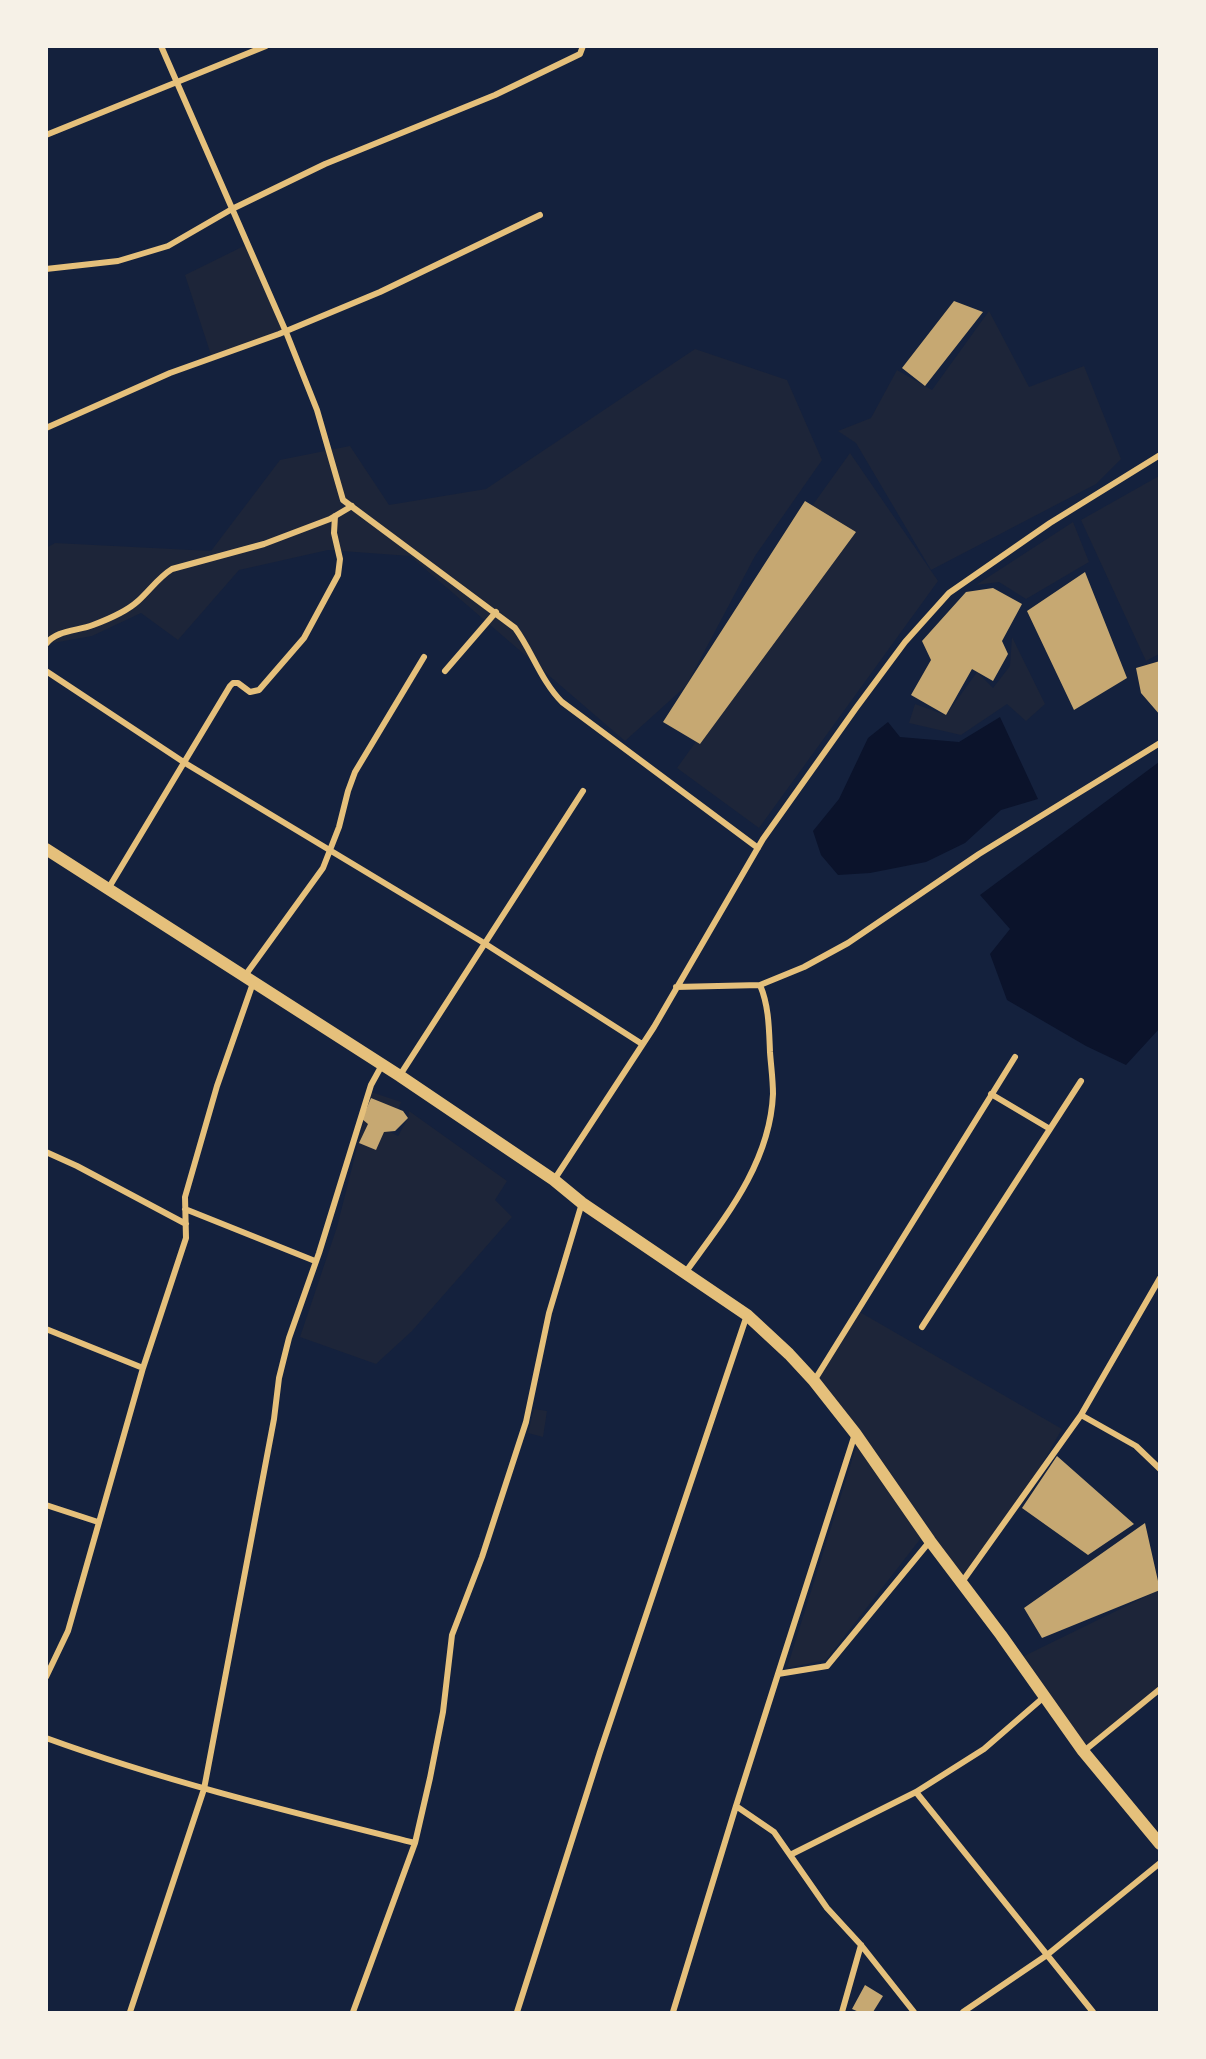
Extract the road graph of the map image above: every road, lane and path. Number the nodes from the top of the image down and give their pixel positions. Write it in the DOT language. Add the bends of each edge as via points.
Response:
graph roads {
  1 [pos="161,46"];
  2 [pos="266,46"];
  3 [pos="583,46"];
  4 [pos="178,83"];
  5 [pos="46,135"];
  6 [pos="232,209"];
  7 [pos="540,215"];
  8 [pos="46,269"];
  9 [pos="286,332"];
  10 [pos="46,428"];
  11 [pos="1160,455"];
  12 [pos="352,506"];
  13 [pos="334,516"];
  14 [pos="496,612"];
  15 [pos="46,644"];
  16 [pos="424,657"];
  17 [pos="46,671"];
  18 [pos="445,671"];
  19 [pos="1160,742"];
  20 [pos="185,763"];
  21 [pos="583,792"];
  22 [pos="758,848"];
  23 [pos="46,849"];
  24 [pos="330,850"];
  25 [pos="108,889"];
  26 [pos="484,943"];
  27 [pos="248,980"];
  28 [pos="760,985"];
  29 [pos="676,987"];
  30 [pos="642,1044"];
  31 [pos="1015,1057"];
  32 [pos="382,1065"];
  33 [pos="400,1076"];
  34 [pos="1081,1081"];
  35 [pos="992,1094"];
  36 [pos="1050,1129"];
  37 [pos="46,1152"];
  38 [pos="554,1180"];
  39 [pos="582,1203"];
  40 [pos="185,1209"];
  41 [pos="186,1224"];
  42 [pos="315,1261"];
  43 [pos="685,1273"];
  44 [pos="1160,1278"];
  45 [pos="747,1315"];
  46 [pos="922,1327"];
  47 [pos="46,1329"];
  48 [pos="143,1368"];
  49 [pos="814,1381"];
  50 [pos="1081,1415"];
  51 [pos="855,1433"];
  52 [pos="1160,1469"];
  53 [pos="46,1505"];
  54 [pos="98,1522"];
  55 [pos="930,1541"];
  56 [pos="962,1582"];
  57 [pos="778,1674"];
  58 [pos="46,1677"];
  59 [pos="1160,1689"];
  60 [pos="1044,1697"];
  61 [pos="46,1738"];
  62 [pos="1083,1751"];
  63 [pos="204,1789"];
  64 [pos="916,1792"];
  65 [pos="736,1806"];
  66 [pos="1158,1837"];
  67 [pos="415,1843"];
  68 [pos="790,1855"];
  69 [pos="1160,1863"];
  70 [pos="861,1945"];
  71 [pos="1047,1955"];
  72 [pos="130,2013"];
  73 [pos="353,2013"];
  74 [pos="517,2013"];
  75 [pos="673,2013"];
  76 [pos="842,2013"];
  77 [pos="914,2013"];
  78 [pos="963,2013"];
  79 [pos="1093,2013"];
  1 -- 4 [label="street"];
  2 -- 4 [label="street"];
  3 -- 6 [label="street" via="580,54 495,95 325,164"];
  4 -- 5 [label="street"];
  4 -- 6 [label="street"];
  6 -- 8 [label="street" via="168,246 118,261"];
  6 -- 9 [label="street"];
  7 -- 9 [label="street"];
  9 -- 10 [label="street" via="170,373"];
  9 -- 12 [label="street" via="317,410 343,500"];
  11 -- 22 [label="street" via="1050,523 949,593 904,642"];
  12 -- 13 [label="street"];
  12 -- 14 [label="street"];
  13 -- 15 [label="street" via="264,544 172,569 126,610 93,626 57,635"];
  13 -- 20 [label="street" via="338,574 304,638 259,690 250,692 238,683 230,686"];
  14 -- 18 [label="street"];
  14 -- 22 [label="street" via="515,628 562,702"];
  16 -- 24 [label="street" via="355,772"];
  17 -- 20 [label="street"];
  19 -- 28 [label="street" via="979,854 848,943"];
  20 -- 24 [label="street"];
  20 -- 25 [label="street"];
  21 -- 26 [label="street"];
  22 -- 29 [label="street"];
  23 -- 25 [label="main road"];
  24 -- 26 [label="street"];
  24 -- 27 [label="street" via="323,868"];
  25 -- 27 [label="main road"];
  26 -- 30 [label="street"];
  26 -- 33 [label="street"];
  27 -- 32 [label="main road"];
  27 -- 40 [label="street" via="185,1197"];
  28 -- 29 [label="street"];
  28 -- 43 [label="street" via="765,997 773,1094 767,1132 753,1171"];
  29 -- 30 [label="street"];
  30 -- 38 [label="street"];
  31 -- 35 [label="street"];
  32 -- 33 [label="main road"];
  32 -- 42 [label="street" via="371,1085"];
  33 -- 38 [label="main road"];
  34 -- 36 [label="street"];
  35 -- 36 [label="street"];
  35 -- 49 [label="street"];
  36 -- 46 [label="street"];
  37 -- 41 [label="street"];
  38 -- 39 [label="main road"];
  39 -- 43 [label="main road"];
  39 -- 67 [label="street" via="549,1313 526,1422 452,1635 441,1723"];
  40 -- 41 [label="street"];
  40 -- 42 [label="street"];
  41 -- 48 [label="street" via="186,1238"];
  42 -- 63 [label="street" via="279,1378"];
  43 -- 45 [label="main road"];
  44 -- 50 [label="street"];
  45 -- 49 [label="main road"];
  45 -- 74 [label="street"];
  47 -- 48 [label="street"];
  48 -- 54 [label="street"];
  49 -- 51 [label="main road"];
  50 -- 52 [label="street" via="1136,1446"];
  50 -- 56 [label="street"];
  51 -- 55 [label="main road"];
  51 -- 57 [label="street"];
  53 -- 54 [label="street"];
  54 -- 58 [label="street" via="68,1631"];
  55 -- 56 [label="main road"];
  55 -- 57 [label="street" via="827,1666"];
  56 -- 60 [label="main road"];
  57 -- 65 [label="street"];
  59 -- 62 [label="street"];
  60 -- 62 [label="main road"];
  60 -- 64 [label="street" via="984,1749"];
  61 -- 63 [label="street"];
  62 -- 66 [label="main road"];
  63 -- 67 [label="street"];
  63 -- 72 [label="street"];
  64 -- 68 [label="street"];
  64 -- 71 [label="street"];
  65 -- 68 [label="street" via="774,1832"];
  65 -- 75 [label="street"];
  67 -- 73 [label="street"];
  68 -- 70 [label="street" via="827,1908"];
  69 -- 71 [label="street"];
  70 -- 76 [label="street"];
  70 -- 77 [label="street"];
  71 -- 78 [label="street"];
  71 -- 79 [label="street"];
}
